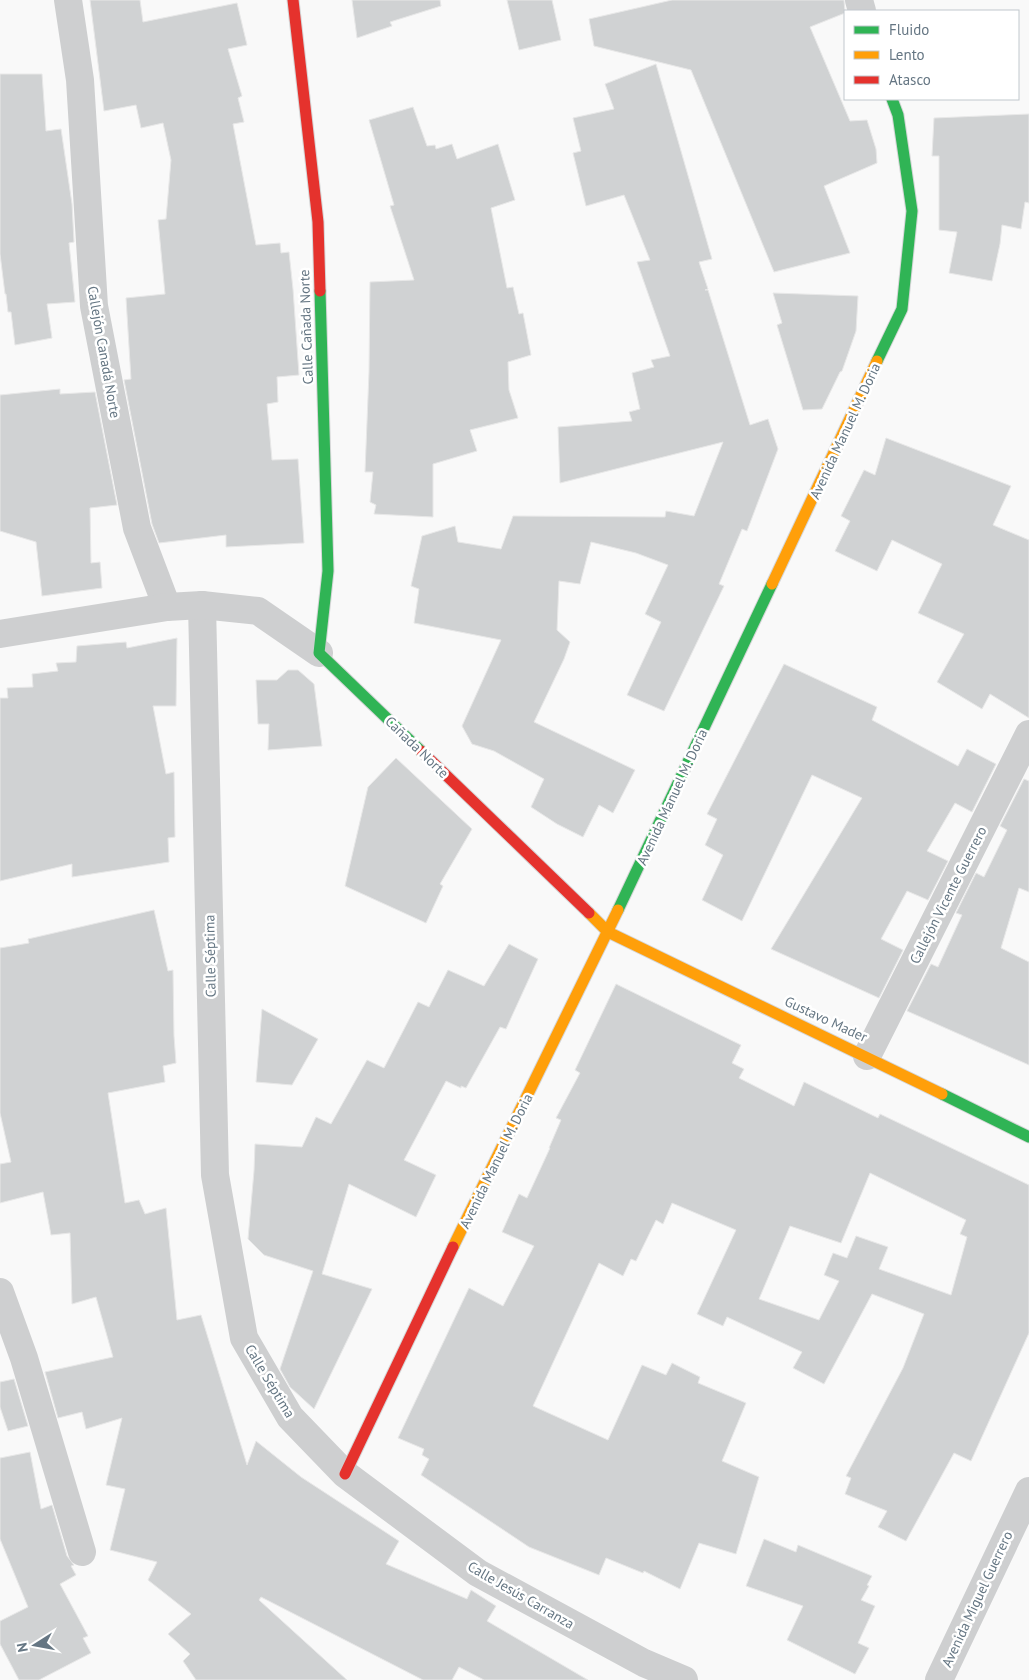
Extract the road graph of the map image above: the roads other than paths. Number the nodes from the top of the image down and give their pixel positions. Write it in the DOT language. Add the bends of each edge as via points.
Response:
graph roads {
  1 [pos="68,0"];
  2 [pos="294,0"];
  3 [pos="892,100"];
  4 [pos="202,605"];
  5 [pos="167,607"];
  6 [pos="0,634"];
  7 [pos="319,653"];
  8 [pos="1029,734"];
  9 [pos="608,932"];
  10 [pos="867,1056"];
  11 [pos="1029,1137"];
  12 [pos="0,1292"];
  13 [pos="345,1474"];
  14 [pos="1029,1491"];
  15 [pos="82,1552"];
  16 [pos="640,1672"];
  17 [pos="684,1680"];
  18 [pos="939,1680"];
  1 -- 5 [label="street, Callejón Canadá Norte" via="80,80 94,306 137,528"];
  2 -- 7 [label="street, Calle Cañada Norte" via="318,222 328,571"];
  3 -- 9 [label="street, Avenida Manuel M. Doria" via="898,115 912,211 902,309"];
  4 -- 5 [label="street"];
  4 -- 7 [label="street, Cañada Norte" via="258,610"];
  4 -- 13 [label="street, Calle Séptima" via="215,1175 244,1338 290,1417"];
  5 -- 6 [label="street"];
  7 -- 9 [label="street, Cañada Norte"];
  8 -- 10 [label="street, Callejón Vicente Guerrero"];
  9 -- 10 [label="street, Gustavo Mader"];
  9 -- 13 [label="street, Avenida Manuel M. Doria"];
  10 -- 11 [label="street, Gustavo Mader"];
  12 -- 15 [label="street" via="24,1358"];
  13 -- 16 [label="street, Calle Jesús Carranza" via="478,1573"];
  14 -- 18 [label="street, Avenida Miguel Guerrero"];
  16 -- 17 [label="street, Calle Jesús Carranza"];
}
